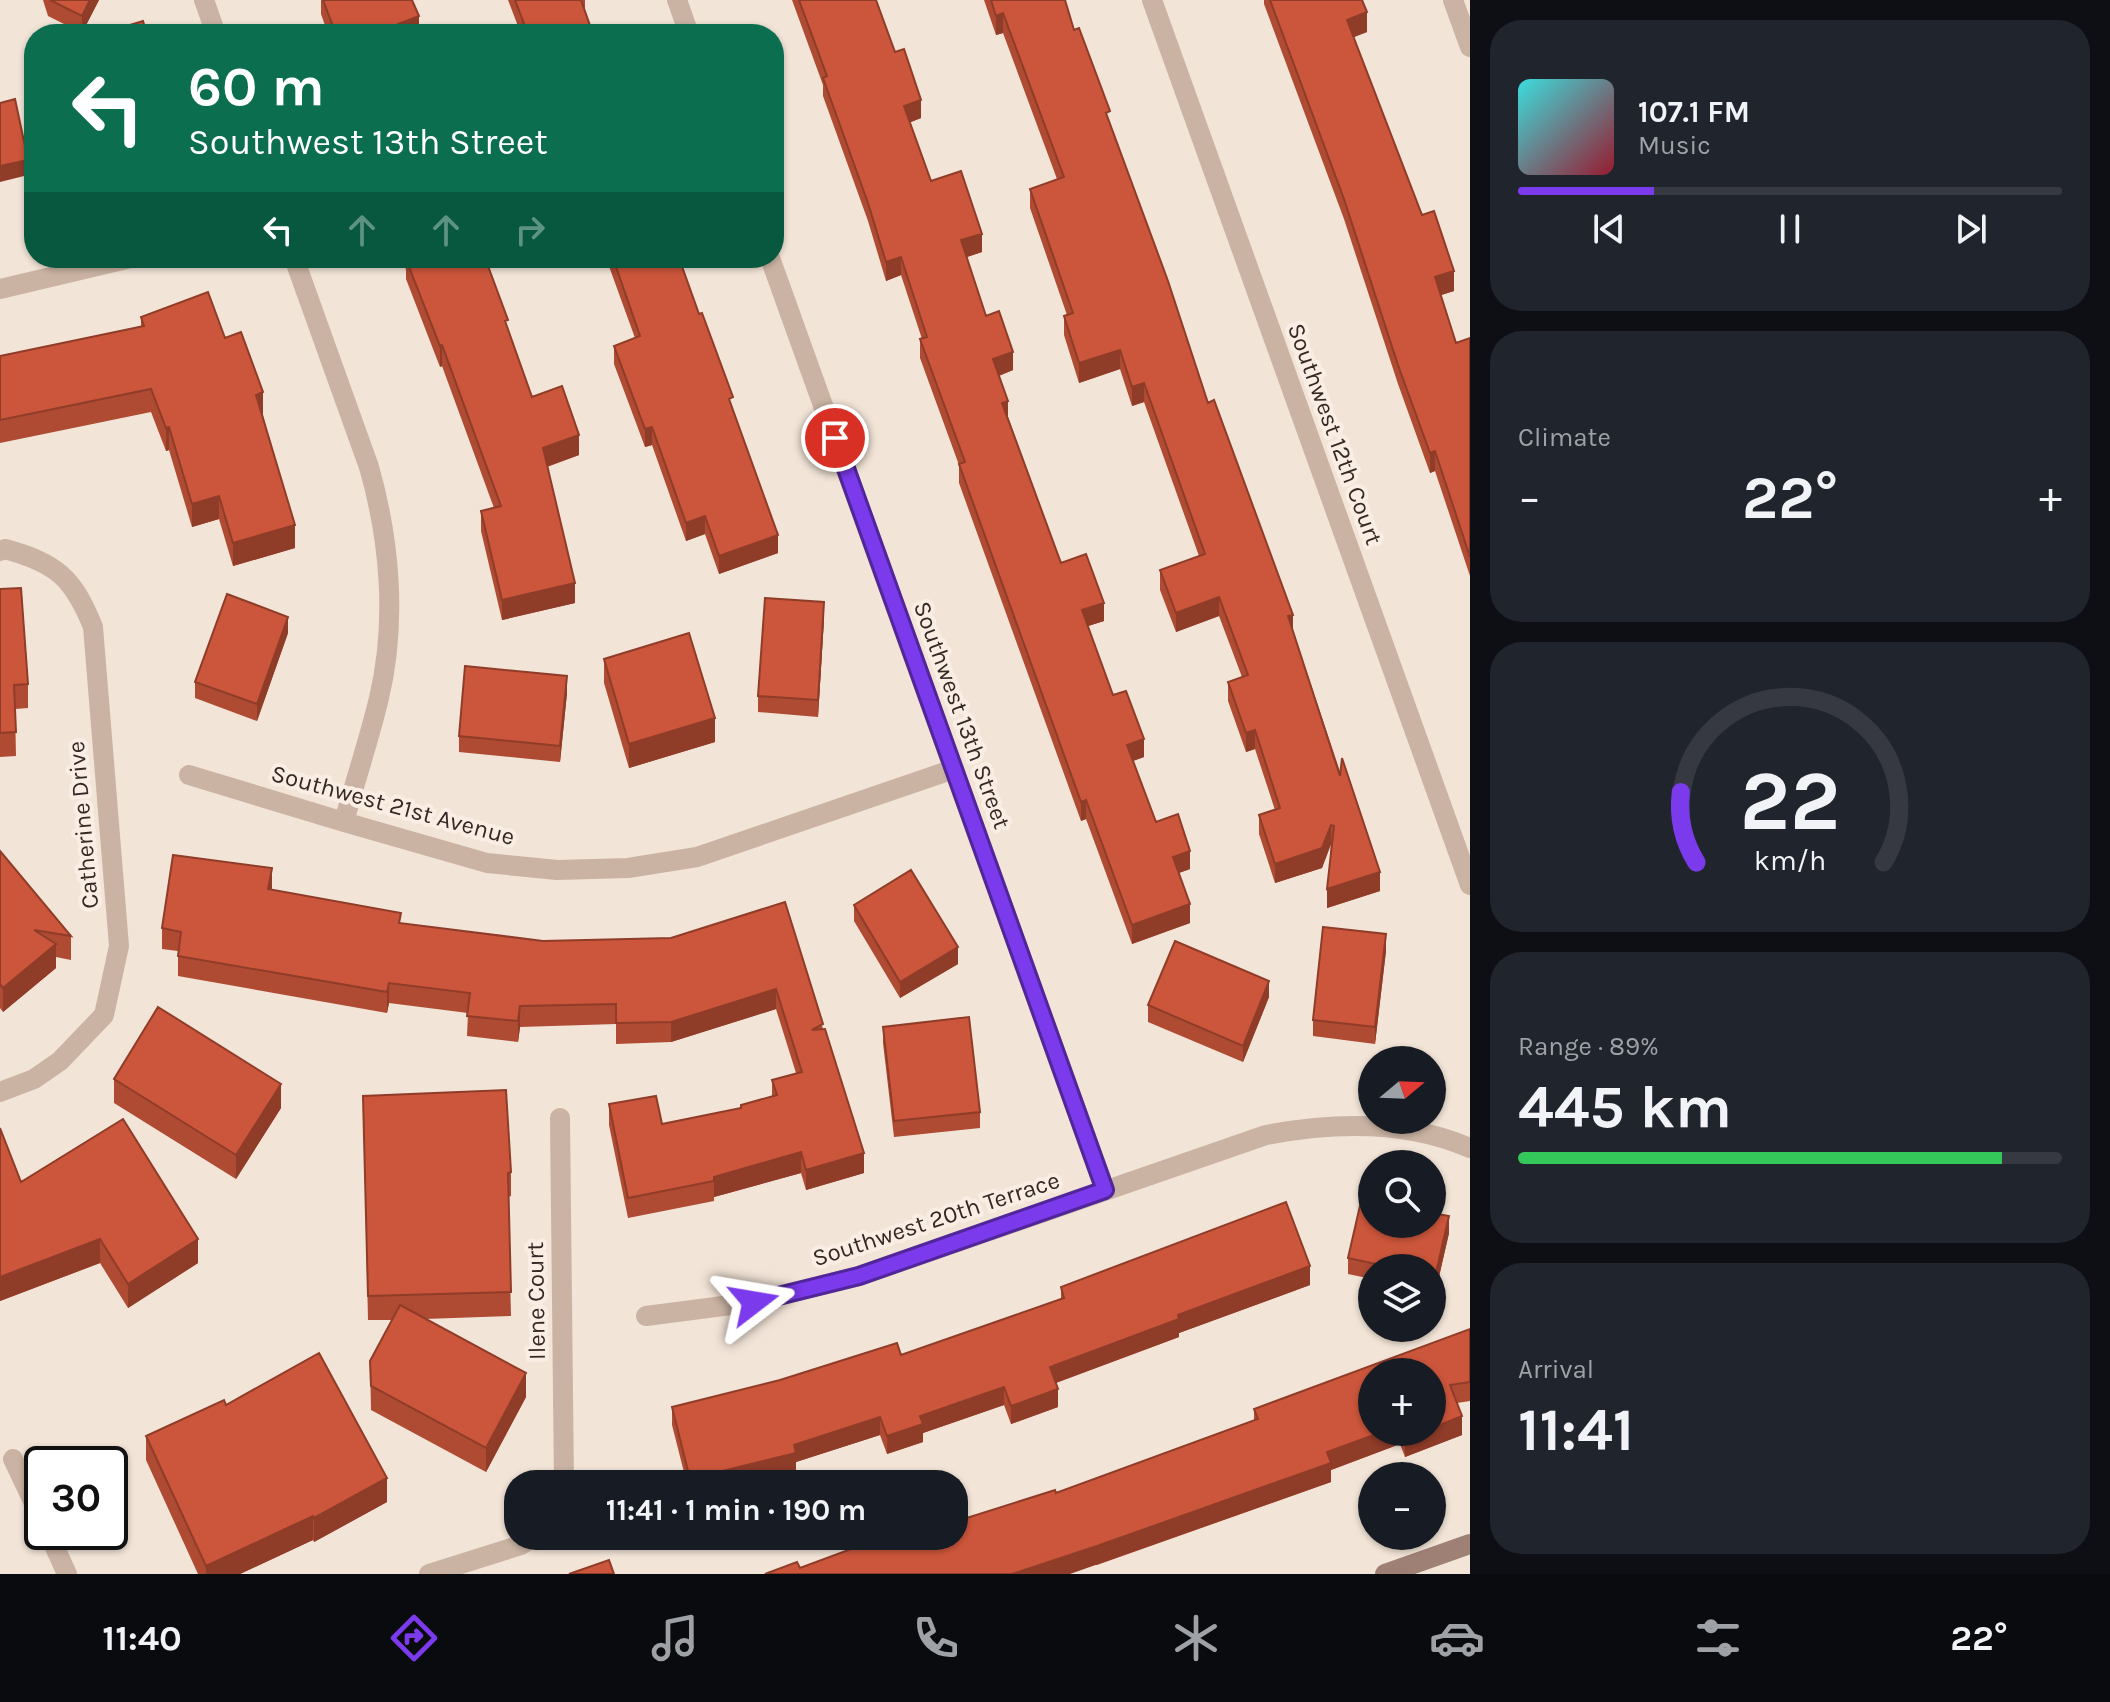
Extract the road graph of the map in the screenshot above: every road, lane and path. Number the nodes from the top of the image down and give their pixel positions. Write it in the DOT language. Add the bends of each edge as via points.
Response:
graph roads {
  1 [pos="204,0"];
  2 [pos="677,0"];
  3 [pos="1152,0"];
  4 [pos="1453,0"];
  5 [pos="212,24"];
  6 [pos="685,24"];
  7 [pos="1470,47"];
  8 [pos="89,268"];
  9 [pos="298,268"];
  10 [pos="774,268"];
  11 [pos="0,289"];
  12 [pos="0,551"];
  13 [pos="954,769"];
  14 [pos="189,775"];
  15 [pos="344,822"];
  16 [pos="1470,885"];
  17 [pos="0,1092"];
  18 [pos="560,1118"];
  19 [pos="1468,1140"];
  20 [pos="1105,1190"];
  21 [pos="646,1316"];
  22 [pos="13,1459"];
  23 [pos="564,1470"];
  24 [pos="24,1482"];
  25 [pos="1470,1544"];
  26 [pos="56,1550"];
  27 [pos="505,1550"];
  28 [pos="67,1574"];
  29 [pos="429,1574"];
  30 [pos="1385,1574"];
  1 -- 5 [label="street"];
  2 -- 6 [label="street"];
  3 -- 16 [label="street, Southwest 12th Court"];
  4 -- 7 [label="street"];
  8 -- 11 [label="street"];
  9 -- 15 [label="street" via="369,467 388,564 389,630 380,696"];
  10 -- 13 [label="street, Southwest 13th Street"];
  12 -- 17 [label="street, Catherine Drive" via="36,557 62,574 93,627 119,946 104,1015 60,1061 34,1079"];
  13 -- 15 [label="street, Southwest 21st Avenue" via="731,847 628,868 557,870 487,863"];
  13 -- 20 [label="street, Southwest 13th Street"];
  14 -- 15 [label="street, Southwest 21st Avenue"];
  18 -- 23 [label="street, Ilene Court"];
  19 -- 20 [label="street, Southwest 20th Terrace" via="1373,1126 1302,1128 1266,1135"];
  20 -- 21 [label="street, Southwest 20th Terrace" via="859,1276 754,1302"];
  22 -- 24 [label="street"];
  25 -- 30 [label="main road"];
  26 -- 28 [label="street"];
  27 -- 29 [label="street"];
}
